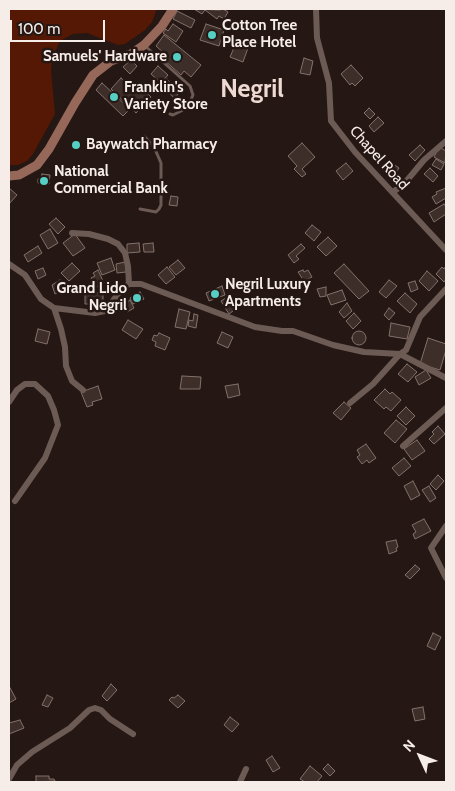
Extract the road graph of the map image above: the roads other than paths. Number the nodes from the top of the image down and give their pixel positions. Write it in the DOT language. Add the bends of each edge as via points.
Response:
graph roads {
  1 [pos="173,9"];
  2 [pos="316,9"];
  3 [pos="144,45"];
  4 [pos="170,114"];
  5 [pos="144,136"];
  6 [pos="446,141"];
  7 [pos="9,176"];
  8 [pos="393,192"];
  9 [pos="140,209"];
  10 [pos="72,233"];
  11 [pos="446,250"];
  12 [pos="9,264"];
  13 [pos="129,284"];
  14 [pos="446,289"];
  15 [pos="54,308"];
  16 [pos="400,354"];
  17 [pos="446,378"];
  18 [pos="83,390"];
  19 [pos="9,402"];
  20 [pos="350,404"];
  21 [pos="446,408"];
  22 [pos="403,446"];
  23 [pos="15,501"];
  24 [pos="446,526"];
  25 [pos="446,578"];
  26 [pos="133,734"];
  27 [pos="246,769"];
  28 [pos="9,779"];
  29 [pos="240,782"];
  1 -- 3 [label="main road"];
  2 -- 8 [label="street, Chapel Road" via="316,38 329,83 331,121"];
  3 -- 4 [label="lane" via="190,86 189,104"];
  3 -- 7 [label="main road" via="93,75 37,164 19,175"];
  5 -- 9 [label="lane" via="154,147 161,164 161,205 156,212"];
  6 -- 8 [label="street"];
  8 -- 11 [label="street, Chapel Road"];
  10 -- 13 [label="street" via="108,238 118,244 128,266"];
  12 -- 15 [label="street" via="25,275 41,298"];
  13 -- 15 [label="street" via="104,311 95,313"];
  13 -- 16 [label="street" via="142,284 255,327 293,331 364,352"];
  14 -- 16 [label="street" via="420,317 411,342"];
  15 -- 18 [label="street" via="61,329 66,366 72,381"];
  16 -- 17 [label="street"];
  16 -- 20 [label="street"];
  19 -- 23 [label="street" via="25,384 35,384 48,396 58,425 45,458"];
  21 -- 22 [label="street"];
  24 -- 25 [label="street" via="431,548"];
  26 -- 28 [label="street" via="95,708 89,710 70,728 32,752 17,765"];
  27 -- 29 [label="street"];
}
